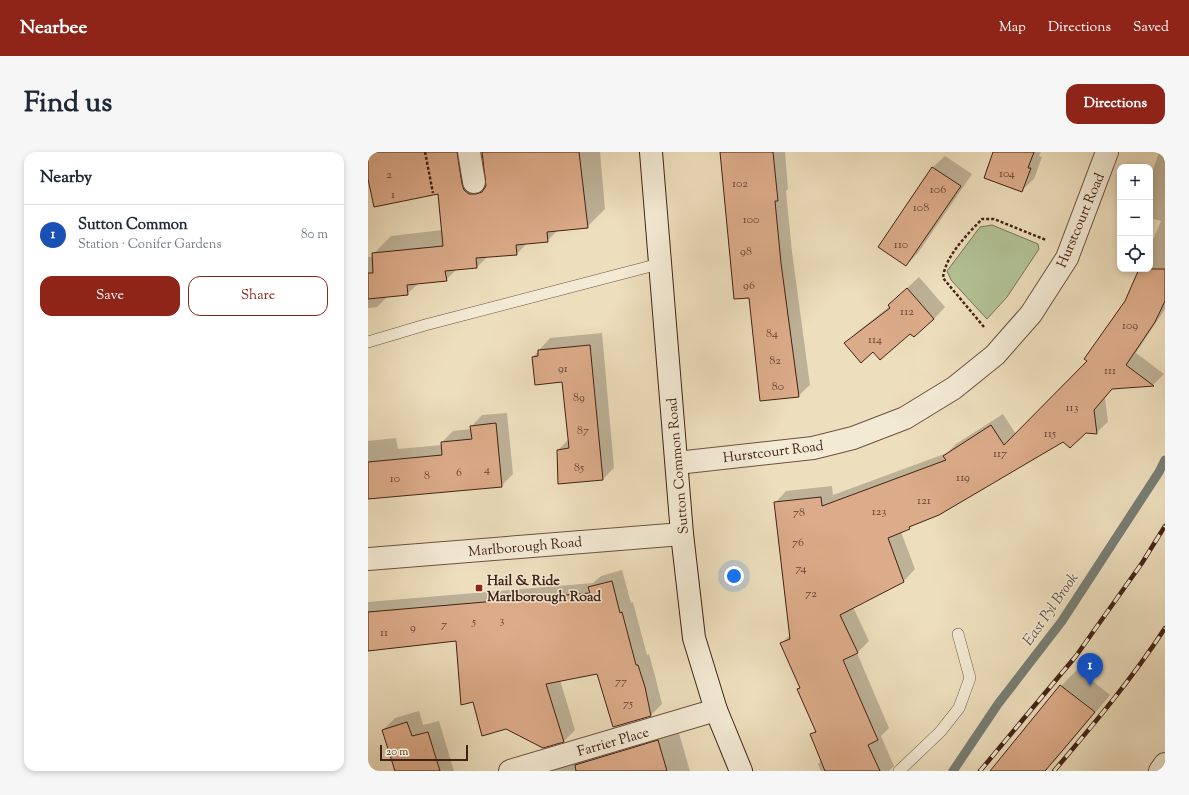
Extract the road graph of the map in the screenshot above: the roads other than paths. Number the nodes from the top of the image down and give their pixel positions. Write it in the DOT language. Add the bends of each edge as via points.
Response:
graph roads {
  1 [pos="469,152"];
  2 [pos="651,152"];
  3 [pos="1108,152"];
  4 [pos="474,182"];
  5 [pos="659,264"];
  6 [pos="368,342"];
  7 [pos="677,462"];
  8 [pos="682,534"];
  9 [pos="368,559"];
  10 [pos="958,634"];
  11 [pos="716,710"];
  12 [pos="1165,764"];
  13 [pos="510,771"];
  14 [pos="741,771"];
  15 [pos="899,771"];
  16 [pos="1160,771"];
  1 -- 4 [label="street"];
  2 -- 5 [label="street, Sutton Common Road"];
  3 -- 7 [label="street, Hurstcourt Road" via="1067,258 1031,314 1001,348 954,388 911,414 853,438 813,448"];
  5 -- 6 [label="lane"];
  5 -- 7 [label="street, Sutton Common Road"];
  7 -- 8 [label="street, Sutton Common Road"];
  8 -- 9 [label="street, Marlborough Road"];
  8 -- 11 [label="street, Sutton Common Road" via="694,638"];
  10 -- 15 [label="lane" via="970,678 959,708 940,732"];
  11 -- 13 [label="street, Farrier Place"];
  11 -- 14 [label="street, Sutton Common Road"];
  12 -- 16 [label="street"];
}
